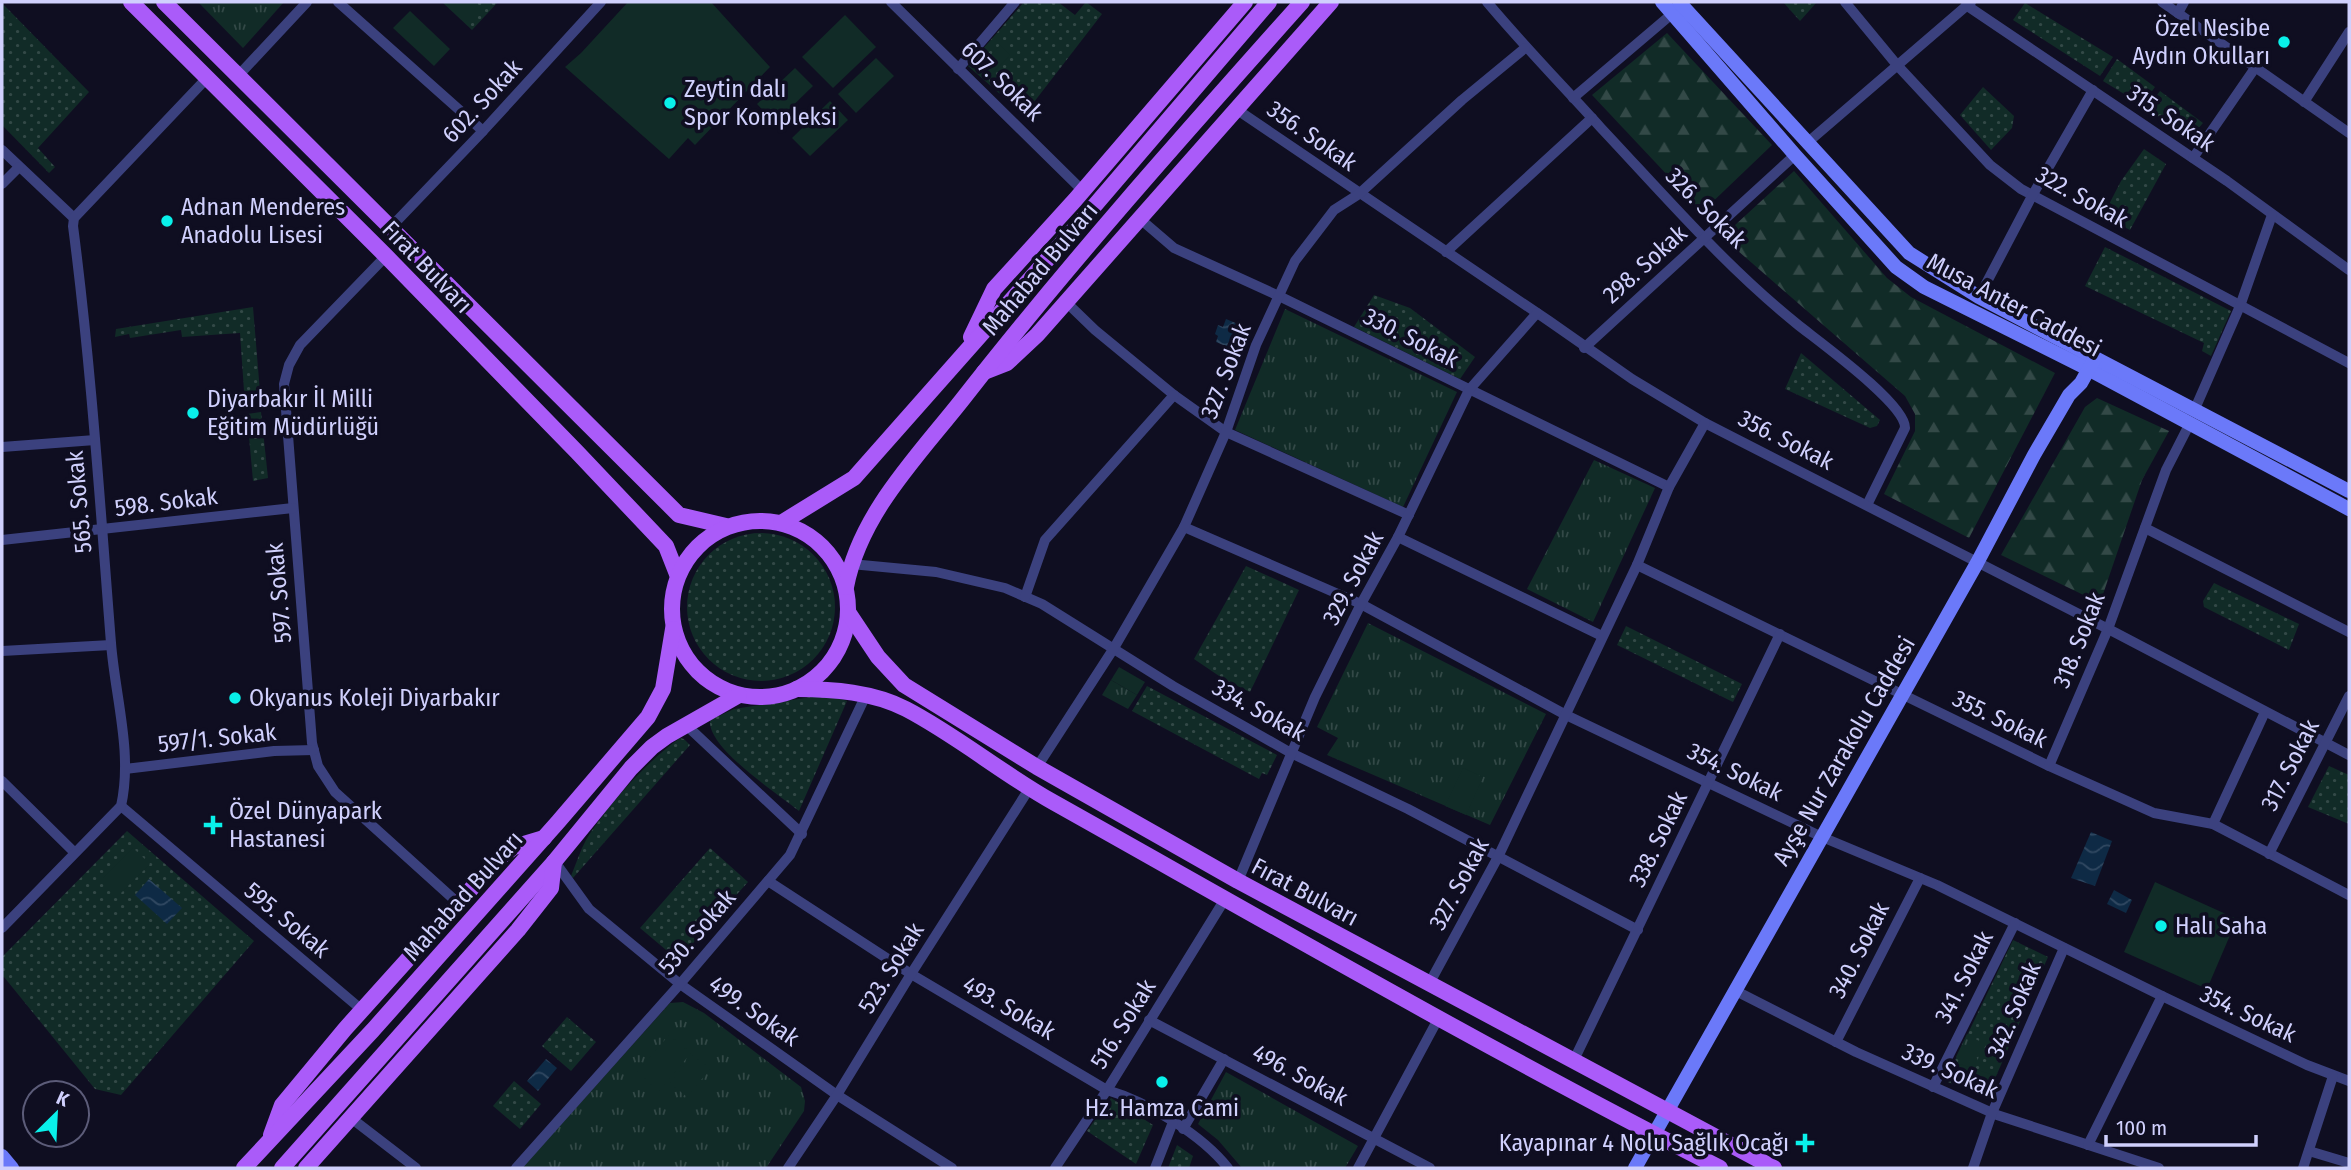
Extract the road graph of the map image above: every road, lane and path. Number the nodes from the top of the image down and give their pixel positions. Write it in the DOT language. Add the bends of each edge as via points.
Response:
graph roads {
  1 [pos="131,2"];
  2 [pos="164,2"];
  3 [pos="307,2"];
  4 [pos="338,2"];
  5 [pos="601,2"];
  6 [pos="891,2"];
  7 [pos="1015,2"];
  8 [pos="1245,2"];
  9 [pos="1269,2"];
  10 [pos="1302,2"];
  11 [pos="1331,2"];
  12 [pos="1487,2"];
  13 [pos="1662,2"];
  14 [pos="1845,2"];
  15 [pos="2162,2"];
  16 [pos="2184,2"];
  17 [pos="1968,4"];
  18 [pos="1676,8"];
  19 [pos="2178,13"];
  20 [pos="2349,32"];
  21 [pos="1525,48"];
  22 [pos="1897,65"];
  23 [pos="2255,68"];
  24 [pos="958,69"];
  25 [pos="238,76"];
  26 [pos="207,78"];
  27 [pos="2092,90"];
  28 [pos="1573,98"];
  29 [pos="2304,102"];
  30 [pos="1236,109"];
  31 [pos="1592,118"];
  32 [pos="483,131"];
  33 [pos="2349,133"];
  34 [pos="1807,143"];
  35 [pos="2,150"];
  36 [pos="1794,155"];
  37 [pos="2193,158"];
  38 [pos="19,167"];
  39 [pos="2,184"];
  40 [pos="1083,191"];
  41 [pos="1359,194"];
  42 [pos="2032,196"];
  43 [pos="2272,215"];
  44 [pos="74,218"];
  45 [pos="1139,218"];
  46 [pos="391,227"];
  47 [pos="1706,239"];
  48 [pos="1446,252"];
  49 [pos="386,256"];
  50 [pos="2349,270"];
  51 [pos="1279,296"];
  52 [pos="1979,297"];
  53 [pos="1066,302"];
  54 [pos="2239,306"];
  55 [pos="1537,313"];
  56 [pos="1584,348"];
  57 [pos="962,356"];
  58 [pos="2349,363"];
  59 [pos="2092,364"];
  60 [pos="984,372"];
  61 [pos="1469,390"];
  62 [pos="1174,395"];
  63 [pos="2192,418"];
  64 [pos="1705,423"];
  65 [pos="1226,432"];
  66 [pos="94,440"];
  67 [pos="2,447"];
  68 [pos="1670,487"];
  69 [pos="2349,491"];
  70 [pos="1867,505"];
  71 [pos="293,508"];
  72 [pos="2349,509"];
  73 [pos="1409,515"];
  74 [pos="781,523"];
  75 [pos="726,526"];
  76 [pos="1184,527"];
  77 [pos="2145,528"];
  78 [pos="104,531"];
  79 [pos="1398,537"];
  80 [pos="2,540"];
  81 [pos="1977,563"];
  82 [pos="851,564"];
  83 [pos="1637,565"];
  84 [pos="677,574"];
  85 [pos="846,587"];
  86 [pos="1025,597"];
  87 [pos="1361,604"];
  88 [pos="848,612"];
  89 [pos="673,629"];
  90 [pos="2108,629"];
  91 [pos="2349,632"];
  92 [pos="1780,634"];
  93 [pos="1602,636"];
  94 [pos="111,645"];
  95 [pos="1114,648"];
  96 [pos="2,651"];
  97 [pos="797,689"];
  98 [pos="1903,693"];
  99 [pos="917,694"];
  100 [pos="739,695"];
  101 [pos="866,695"];
  102 [pos="2349,696"];
  103 [pos="904,708"];
  104 [pos="2265,712"];
  105 [pos="1566,715"];
  106 [pos="685,724"];
  107 [pos="2325,743"];
  108 [pos="314,750"];
  109 [pos="1292,753"];
  110 [pos="2349,755"];
  111 [pos="2049,766"];
  112 [pos="1037,767"];
  113 [pos="125,769"];
  114 [pos="2,781"];
  115 [pos="1709,782"];
  116 [pos="1029,789"];
  117 [pos="121,806"];
  118 [pos="2213,824"];
  119 [pos="802,834"];
  120 [pos="1822,837"];
  121 [pos="544,838"];
  122 [pos="74,852"];
  123 [pos="2269,854"];
  124 [pos="1497,857"];
  125 [pos="554,862"];
  126 [pos="1920,878"];
  127 [pos="768,881"];
  128 [pos="1238,881"];
  129 [pos="2349,895"];
  130 [pos="1225,900"];
  131 [pos="459,904"];
  132 [pos="2015,923"];
  133 [pos="2,928"];
  134 [pos="1638,930"];
  135 [pos="2064,948"];
  136 [pos="911,974"];
  137 [pos="680,984"];
  138 [pos="1429,985"];
  139 [pos="1734,990"];
  140 [pos="2162,996"];
  141 [pos="362,1010"];
  142 [pos="1438,1019"];
  143 [pos="1149,1020"];
  144 [pos="1836,1042"];
  145 [pos="1224,1059"];
  146 [pos="1573,1062"];
  147 [pos="2333,1076"];
  148 [pos="2349,1081"];
  149 [pos="1933,1087"];
  150 [pos="1107,1090"];
  151 [pos="837,1095"];
  152 [pos="1666,1112"];
  153 [pos="1993,1113"];
  154 [pos="351,1118"];
  155 [pos="1173,1122"];
  156 [pos="1183,1129"];
  157 [pos="1654,1135"];
  158 [pos="1374,1138"];
  159 [pos="267,1144"];
  160 [pos="2088,1145"];
  161 [pos="2309,1151"];
  162 [pos="2,1156"];
  163 [pos="2349,1163"];
  164 [pos="12,1168"];
  165 [pos="244,1168"];
  166 [pos="282,1168"];
  167 [pos="306,1168"];
  168 [pos="416,1168"];
  169 [pos="516,1168"];
  170 [pos="788,1168"];
  171 [pos="952,1168"];
  172 [pos="1055,1168"];
  173 [pos="1155,1168"];
  174 [pos="1228,1168"];
  175 [pos="1358,1168"];
  176 [pos="1430,1168"];
  177 [pos="1635,1168"];
  178 [pos="1720,1168"];
  179 [pos="1774,1168"];
  180 [pos="1973,1168"];
  181 [pos="2159,1168"];
  182 [pos="2303,1168"];
  1 -- 26 [label="main road, Fırat Bulvarı"];
  2 -- 25 [label="main road, Fırat Bulvarı"];
  3 -- 25 [label="street"];
  4 -- 32 [label="street"];
  5 -- 32 [label="street, 602. Sokak"];
  6 -- 24 [label="street, 607. Sokak"];
  7 -- 24 [label="street"];
  8 -- 40 [label="main road"];
  9 -- 57 [label="main road, Mahabad Bulvarı"];
  10 -- 60 [label="main road, Mahabad Bulvarı"];
  11 -- 30 [label="main road"];
  12 -- 21 [label="street, 326. Sokak"];
  13 -- 18 [label="main road, Musa Anter Caddesi"];
  14 -- 22 [label="street, 322. Sokak"];
  15 -- 19 [label="street"];
  16 -- 19 [label="street"];
  17 -- 22 [label="street"];
  17 -- 27 [label="street, 315. Sokak"];
  18 -- 28 [label="street"];
  18 -- 34 [label="main road, Musa Anter Caddesi"];
  18 -- 36 [label="main road, Musa Anter Caddesi"];
  19 -- 23 [label="street"];
  20 -- 29 [label="street"];
  21 -- 28 [label="street, 326. Sokak"];
  21 -- 41 [label="street, 327. Sokak"];
  22 -- 34 [label="street"];
  22 -- 42 [label="street, 322. Sokak" via="1990,164"];
  23 -- 29 [label="street"];
  23 -- 37 [label="street"];
  24 -- 40 [label="street, 607. Sokak"];
  25 -- 46 [label="main road, Fırat Bulvarı"];
  26 -- 44 [label="street"];
  26 -- 49 [label="main road, Fırat Bulvarı"];
  27 -- 37 [label="street, 315. Sokak"];
  27 -- 42 [label="street"];
  28 -- 31 [label="street, 326. Sokak"];
  29 -- 33 [label="street"];
  30 -- 41 [label="street, 356. Sokak"];
  30 -- 45 [label="main road"];
  31 -- 47 [label="street, 326. Sokak"];
  31 -- 48 [label="street"];
  32 -- 46 [label="street, 602. Sokak"];
  34 -- 52 [label="main road, Musa Anter Caddesi" via="1909,254"];
  35 -- 38 [label="street"];
  36 -- 47 [label="street, 298. Sokak"];
  36 -- 59 [label="main road, Musa Anter Caddesi" via="1896,267 1924,287"];
  37 -- 43 [label="street, 315. Sokak"];
  38 -- 39 [label="street"];
  38 -- 44 [label="street"];
  40 -- 57 [label="main road" via="994,289"];
  41 -- 48 [label="street, 356. Sokak"];
  41 -- 51 [label="street, 327. Sokak" via="1334,210 1312,236"];
  42 -- 52 [label="street"];
  42 -- 54 [label="street, 322. Sokak"];
  43 -- 50 [label="street, 315. Sokak"];
  43 -- 54 [label="street, 318. Sokak"];
  44 -- 66 [label="street, 565. Sokak"];
  45 -- 51 [label="street, 330. Sokak" via="1174,248"];
  45 -- 53 [label="main road"];
  46 -- 75 [label="main road, Fırat Bulvarı" via="679,515"];
  47 -- 56 [label="street, 298. Sokak"];
  47 -- 70 [label="street, 326. Sokak" via="1784,313 1888,399 1906,421"];
  48 -- 55 [label="street, 356. Sokak"];
  49 -- 71 [label="street, 597. Sokak" via="300,345 289,365 284,384"];
  49 -- 84 [label="main road, Fırat Bulvarı" via="666,546"];
  51 -- 61 [label="street, 330. Sokak"];
  51 -- 65 [label="street, 327. Sokak" via="1256,345"];
  52 -- 59 [label="main road, Musa Anter Caddesi"];
  53 -- 60 [label="main road" via="1007,363"];
  53 -- 62 [label="street"];
  54 -- 58 [label="street, 322. Sokak"];
  54 -- 63 [label="street, 318. Sokak"];
  55 -- 56 [label="street, 356. Sokak"];
  55 -- 61 [label="street, 329. Sokak"];
  56 -- 64 [label="street, 356. Sokak"];
  57 -- 74 [label="main road, Mahabad Bulvarı" via="854,478"];
  59 -- 63 [label="main road, Musa Anter Caddesi"];
  59 -- 81 [label="main road, Ayşe Nur Zarakolu Caddesi" via="2069,395"];
  60 -- 82 [label="main road, Mahabad Bulvarı" via="887,494"];
  61 -- 68 [label="street, 330. Sokak"];
  61 -- 73 [label="street, 329. Sokak"];
  62 -- 65 [label="street"];
  62 -- 86 [label="street" via="1045,540"];
  63 -- 69 [label="main road, Musa Anter Caddesi"];
  63 -- 72 [label="main road, Musa Anter Caddesi"];
  63 -- 77 [label="street, 318. Sokak"];
  64 -- 68 [label="street, 327. Sokak"];
  64 -- 70 [label="street, 356. Sokak"];
  65 -- 73 [label="street"];
  65 -- 76 [label="street, 327. Sokak"];
  66 -- 67 [label="street"];
  66 -- 78 [label="street, 565. Sokak"];
  68 -- 83 [label="street, 327. Sokak"];
  70 -- 81 [label="street, 356. Sokak"];
  71 -- 78 [label="street, 598. Sokak"];
  71 -- 108 [label="street, 597. Sokak"];
  73 -- 79 [label="street, 329. Sokak"];
  74 -- 75 [label="main road" via="753,520"];
  74 -- 85 [label="main road" via="803,531 822,546"];
  75 -- 84 [label="main road" via="697,546"];
  76 -- 87 [label="street, 354. Sokak"];
  76 -- 95 [label="street, 327. Sokak"];
  77 -- 90 [label="street, 318. Sokak"];
  77 -- 91 [label="street"];
  78 -- 80 [label="street, 598. Sokak"];
  78 -- 94 [label="street, 565. Sokak"];
  79 -- 87 [label="street, 329. Sokak"];
  79 -- 93 [label="street"];
  81 -- 90 [label="street, 356. Sokak"];
  81 -- 98 [label="main road, Ayşe Nur Zarakolu Caddesi"];
  82 -- 85 [label="main road, Mahabad Bulvarı"];
  82 -- 86 [label="street, 334. Sokak" via="936,572"];
  83 -- 92 [label="street, 355. Sokak"];
  83 -- 93 [label="street, 327. Sokak"];
  84 -- 89 [label="main road" via="672,592"];
  85 -- 88 [label="main road"];
  86 -- 95 [label="street, 334. Sokak"];
  87 -- 105 [label="street, 354. Sokak"];
  87 -- 109 [label="street, 329. Sokak"];
  88 -- 97 [label="main road" via="842,640 828,666"];
  88 -- 99 [label="main road, Fırat Bulvarı" via="878,657"];
  89 -- 100 [label="main road" via="682,652 697,671 716,686"];
  89 -- 121 [label="main road, Mahabad Bulvarı" via="663,689 648,717"];
  90 -- 104 [label="street, 356. Sokak"];
  90 -- 111 [label="street, 318. Sokak"];
  92 -- 98 [label="street, 355. Sokak"];
  92 -- 115 [label="street, 338. Sokak"];
  93 -- 105 [label="street, 327. Sokak"];
  94 -- 96 [label="street"];
  94 -- 113 [label="street, 565. Sokak"];
  95 -- 109 [label="street, 334. Sokak"];
  95 -- 112 [label="street, 327. Sokak"];
  97 -- 100 [label="main road" via="769,696"];
  97 -- 101 [label="main road, Fırat Bulvarı"];
  98 -- 111 [label="street, 355. Sokak"];
  98 -- 120 [label="main road, Ayşe Nur Zarakolu Caddesi"];
  99 -- 103 [label="main road" via="901,693"];
  99 -- 112 [label="main road, Fırat Bulvarı"];
  100 -- 106 [label="main road, Mahabad Bulvarı"];
  101 -- 103 [label="main road, Fırat Bulvarı"];
  101 -- 119 [label="street, 530. Sokak"];
  102 -- 107 [label="street, 317. Sokak"];
  103 -- 116 [label="main road, Fırat Bulvarı"];
  104 -- 107 [label="street, 356. Sokak"];
  104 -- 118 [label="street"];
  105 -- 115 [label="street, 354. Sokak"];
  105 -- 124 [label="street, 327. Sokak"];
  106 -- 119 [label="street"];
  106 -- 125 [label="main road, Mahabad Bulvarı" via="631,768"];
  107 -- 110 [label="street, 356. Sokak"];
  107 -- 123 [label="street, 317. Sokak"];
  108 -- 113 [label="street, 597/1. Sokak"];
  108 -- 131 [label="street, 597. Sokak" via="318,766 335,792"];
  109 -- 124 [label="street, 334. Sokak"];
  109 -- 128 [label="street, 329. Sokak"];
  111 -- 118 [label="street, 355. Sokak" via="2154,813"];
  112 -- 128 [label="main road, Fırat Bulvarı"];
  113 -- 117 [label="street, 565. Sokak"];
  114 -- 122 [label="street"];
  115 -- 120 [label="street, 354. Sokak"];
  115 -- 134 [label="street, 338. Sokak"];
  116 -- 130 [label="main road, Fırat Bulvarı"];
  116 -- 136 [label="street, 523. Sokak"];
  117 -- 122 [label="street"];
  117 -- 141 [label="street, 595. Sokak"];
  118 -- 123 [label="street, 355. Sokak"];
  119 -- 127 [label="street, 530. Sokak"];
  120 -- 126 [label="street, 354. Sokak"];
  120 -- 139 [label="main road, Ayşe Nur Zarakolu Caddesi"];
  121 -- 131 [label="main road" via="514,847 499,858"];
  121 -- 159 [label="main road, Mahabad Bulvarı"];
  122 -- 133 [label="street"];
  123 -- 129 [label="street, 355. Sokak"];
  124 -- 134 [label="street, 334. Sokak"];
  124 -- 138 [label="street, 327. Sokak"];
  125 -- 137 [label="street, 499. Sokak" via="589,909"];
  125 -- 154 [label="main road" via="551,888 518,930"];
  125 -- 166 [label="main road, Mahabad Bulvarı"];
  126 -- 132 [label="street, 354. Sokak"];
  126 -- 144 [label="street, 340. Sokak"];
  127 -- 136 [label="street, 493. Sokak"];
  127 -- 137 [label="street, 530. Sokak"];
  128 -- 138 [label="main road, Fırat Bulvarı"];
  130 -- 142 [label="main road, Fırat Bulvarı"];
  130 -- 143 [label="street, 516. Sokak"];
  131 -- 141 [label="main road"];
  132 -- 135 [label="street, 354. Sokak"];
  132 -- 149 [label="street, 341. Sokak"];
  134 -- 146 [label="street, 338. Sokak"];
  135 -- 140 [label="street, 354. Sokak"];
  135 -- 153 [label="street, 342. Sokak"];
  136 -- 150 [label="street, 493. Sokak"];
  136 -- 151 [label="street, 523. Sokak"];
  137 -- 151 [label="street, 499. Sokak"];
  137 -- 169 [label="street, 530. Sokak"];
  138 -- 146 [label="main road, Fırat Bulvarı"];
  139 -- 144 [label="street, 339. Sokak"];
  139 -- 152 [label="main road, Ayşe Nur Zarakolu Caddesi"];
  140 -- 147 [label="street, 354. Sokak"];
  140 -- 160 [label="street"];
  141 -- 159 [label="main road" via="282,1105"];
  142 -- 157 [label="main road, Fırat Bulvarı"];
  142 -- 158 [label="street"];
  143 -- 145 [label="street, 496. Sokak"];
  143 -- 150 [label="street, 516. Sokak"];
  144 -- 149 [label="street, 339. Sokak"];
  145 -- 156 [label="street"];
  145 -- 158 [label="street, 496. Sokak"];
  146 -- 152 [label="main road, Fırat Bulvarı"];
  147 -- 148 [label="street, 354. Sokak"];
  147 -- 161 [label="street"];
  149 -- 153 [label="street, 339. Sokak"];
  150 -- 155 [label="street, 493. Sokak"];
  150 -- 172 [label="street, 516. Sokak"];
  151 -- 170 [label="street, 523. Sokak"];
  151 -- 171 [label="street, 499. Sokak"];
  152 -- 157 [label="main road, Ayşe Nur Zarakolu Caddesi"];
  152 -- 179 [label="main road, Fırat Bulvarı"];
  153 -- 160 [label="street, 339. Sokak"];
  153 -- 180 [label="street, 342. Sokak"];
  154 -- 167 [label="main road"];
  154 -- 168 [label="street"];
  155 -- 156 [label="street, 493. Sokak"];
  155 -- 173 [label="street"];
  156 -- 174 [label="street, 493. Sokak"];
  157 -- 177 [label="main road, Ayşe Nur Zarakolu Caddesi"];
  157 -- 178 [label="main road, Fırat Bulvarı"];
  158 -- 175 [label="street"];
  158 -- 176 [label="street, 496. Sokak"];
  159 -- 165 [label="main road, Mahabad Bulvarı"];
  160 -- 181 [label="street, 339. Sokak"];
  161 -- 163 [label="street"];
  161 -- 182 [label="street"];
  162 -- 164 [label="main road"];
}
